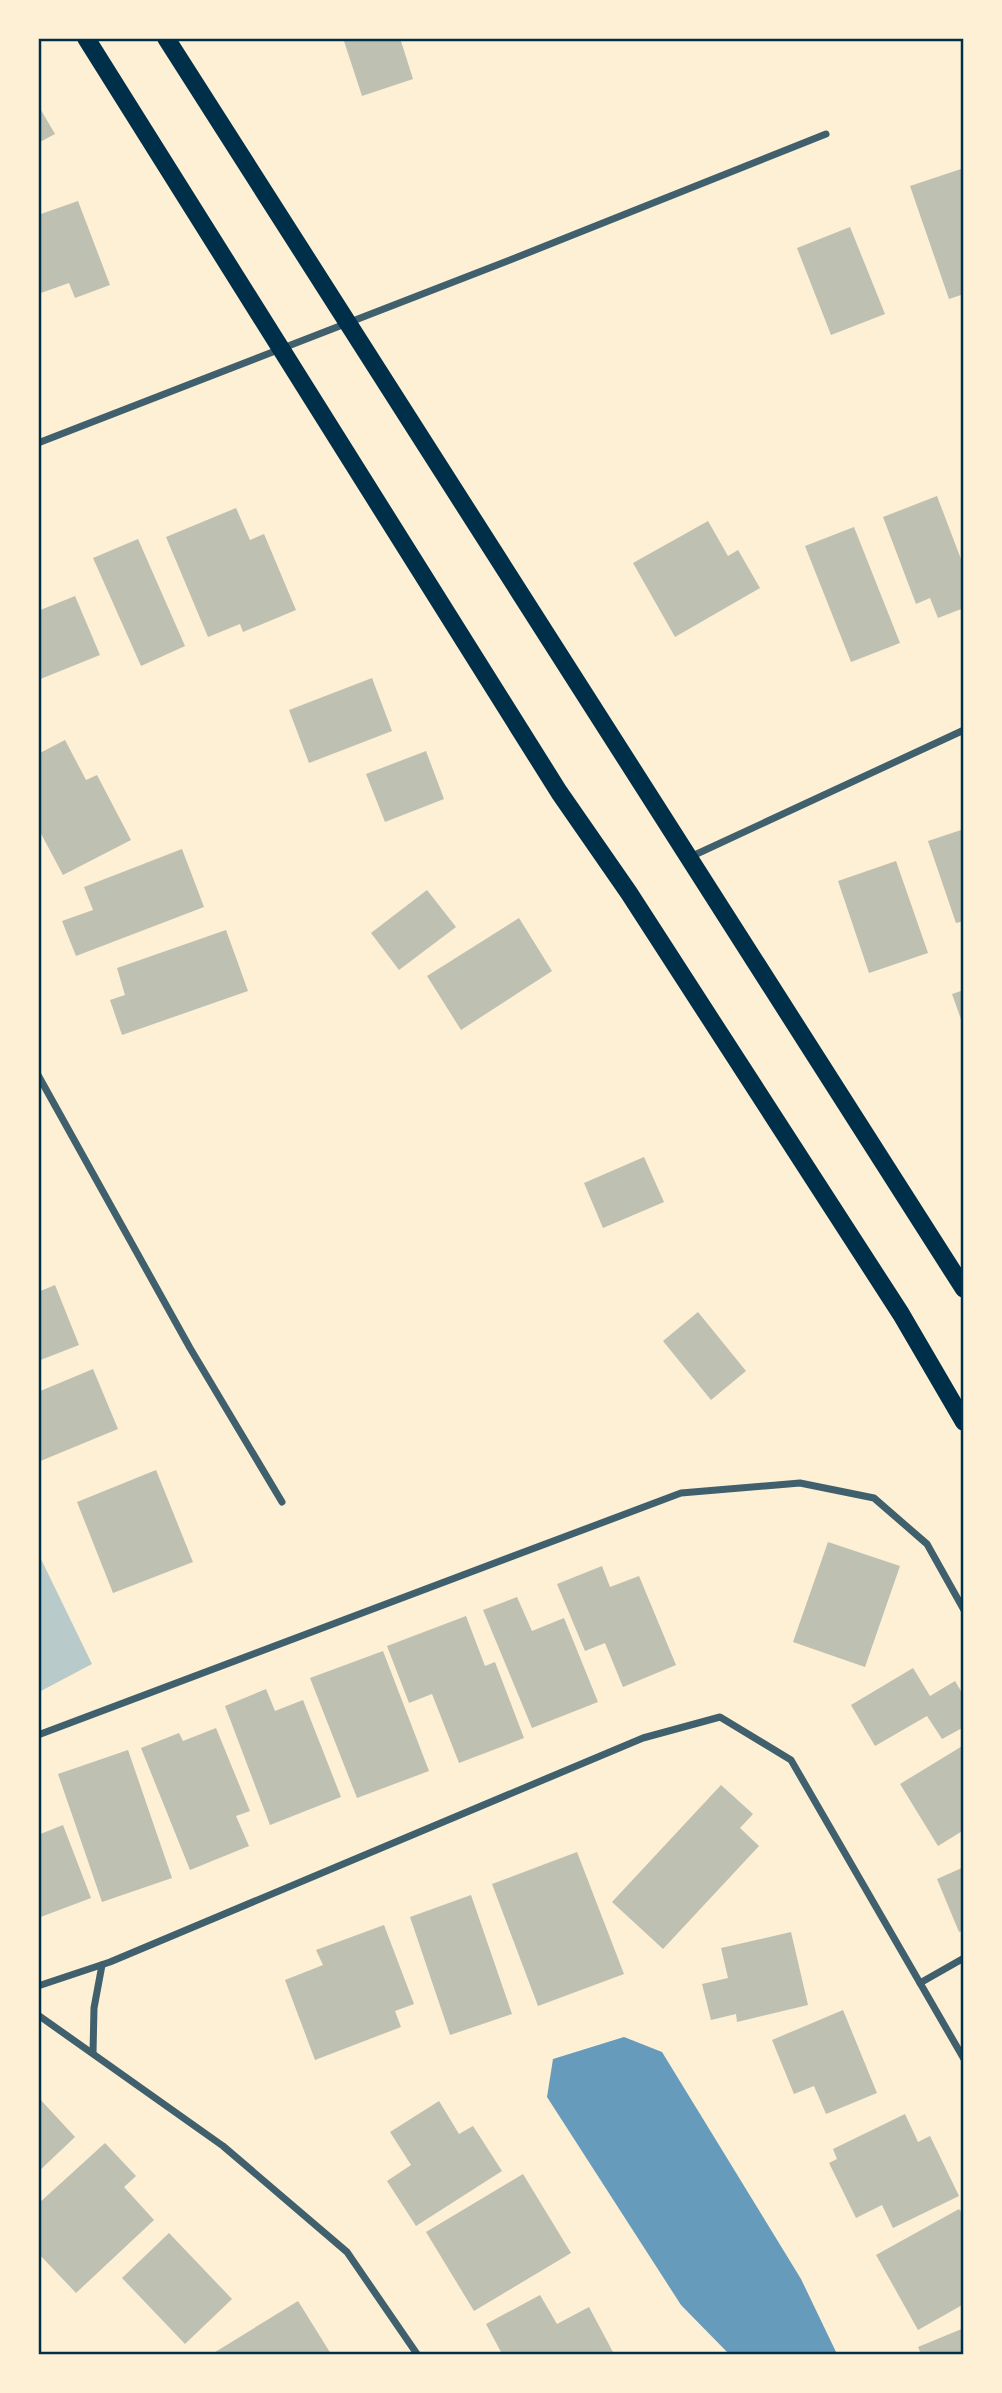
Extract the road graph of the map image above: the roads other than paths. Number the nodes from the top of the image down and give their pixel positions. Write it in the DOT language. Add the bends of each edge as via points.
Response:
graph roads {
  1 [pos="86,38"];
  2 [pos="166,38"];
  3 [pos="826,134"];
  4 [pos="347,324"];
  5 [pos="282,349"];
  6 [pos="38,443"];
  7 [pos="964,730"];
  8 [pos="688,858"];
  9 [pos="38,1075"];
  10 [pos="964,1289"];
  11 [pos="964,1422"];
  12 [pos="282,1502"];
  13 [pos="964,1610"];
  14 [pos="38,1735"];
  15 [pos="964,1958"];
  16 [pos="102,1965"];
  17 [pos="920,1983"];
  18 [pos="38,1986"];
  19 [pos="38,2015"];
  20 [pos="93,2053"];
  21 [pos="964,2059"];
  22 [pos="417,2354"];
  1 -- 5 [label="main road"];
  2 -- 4 [label="main road"];
  3 -- 4 [label="street"];
  4 -- 5 [label="street"];
  4 -- 8 [label="main road"];
  5 -- 6 [label="street"];
  5 -- 11 [label="main road" via="559,792 901,1314"];
  7 -- 8 [label="street"];
  8 -- 10 [label="main road"];
  9 -- 12 [label="street"];
  13 -- 14 [label="street" via="927,1544 874,1498 800,1483 681,1493"];
  15 -- 17 [label="street"];
  16 -- 17 [label="street" via="643,1738 720,1717 792,1759"];
  16 -- 18 [label="street"];
  16 -- 20 [label="street" via="94,2008"];
  17 -- 21 [label="street"];
  19 -- 20 [label="street"];
  20 -- 22 [label="street" via="223,2146 346,2252"];
}
